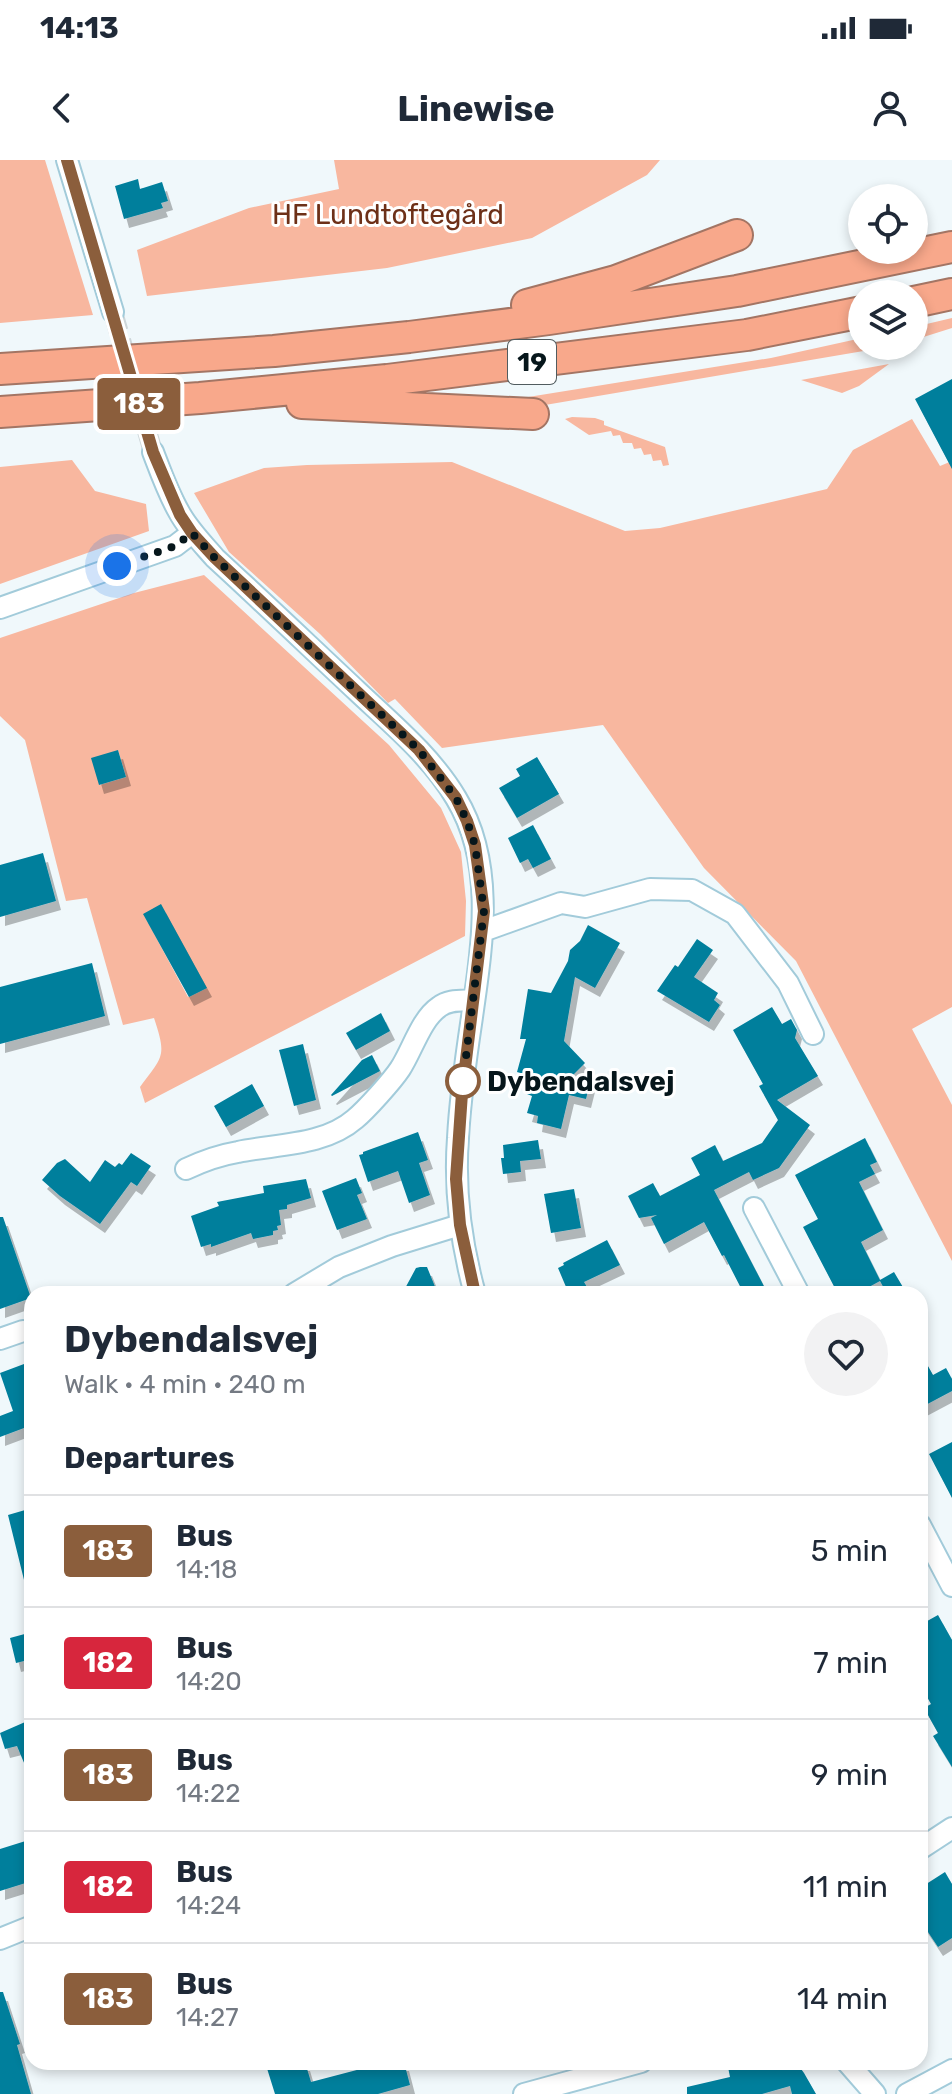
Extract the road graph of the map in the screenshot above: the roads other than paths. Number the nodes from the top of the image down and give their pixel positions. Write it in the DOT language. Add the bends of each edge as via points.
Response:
graph roads {
  1 [pos="67,160"];
  2 [pos="737,235"];
  3 [pos="952,247"];
  4 [pos="952,294"];
  5 [pos="928,299"];
  6 [pos="113,312"];
  7 [pos="848,315"];
  8 [pos="409,337"];
  9 [pos="0,369"];
  10 [pos="200,398"];
  11 [pos="0,412"];
  12 [pos="533,414"];
  13 [pos="153,452"];
  14 [pos="192,533"];
  15 [pos="0,608"];
  16 [pos="483,931"];
  17 [pos="474,1000"];
  18 [pos="813,1034"];
  19 [pos="186,1169"];
  20 [pos="754,1208"];
  21 [pos="460,1225"];
  22 [pos="307,1286"];
  23 [pos="473,1286"];
  24 [pos="795,1286"];
  25 [pos="23,1331"];
  26 [pos="0,1339"];
  27 [pos="928,1540"];
  28 [pos="952,1586"];
  29 [pos="952,1828"];
  30 [pos="928,1844"];
  31 [pos="24,1929"];
  32 [pos="0,1939"];
  33 [pos="612,2070"];
  34 [pos="854,2070"];
  35 [pos="952,2070"];
  36 [pos="524,2094"];
  37 [pos="875,2094"];
  38 [pos="907,2094"];
  1 -- 6 [label="street"];
  2 -- 8 [label="highway" via="616,281"];
  3 -- 8 [label="highway, 19" via="737,291"];
  4 -- 5 [label="highway"];
  7 -- 10 [label="highway, 19" via="733,337"];
  8 -- 9 [label="highway, 19"];
  10 -- 11 [label="highway, 19"];
  10 -- 12 [label="highway"];
  13 -- 14 [label="street"];
  14 -- 15 [label="street" via="175,546"];
  14 -- 16 [label="street" via="419,750 456,798 475,845"];
  16 -- 17 [label="street"];
  16 -- 18 [label="street" via="561,903 585,907 650,889 692,890 735,914 788,983"];
  17 -- 19 [label="street" via="451,1001 430,1015 399,1071 355,1120 304,1141 217,1157"];
  17 -- 21 [label="street" via="457,1139"];
  20 -- 24 [label="street"];
  21 -- 22 [label="street" via="339,1267"];
  21 -- 23 [label="street"];
  25 -- 26 [label="street"];
  27 -- 28 [label="street"];
  29 -- 30 [label="street"];
  31 -- 32 [label="street"];
  33 -- 36 [label="street"];
  34 -- 37 [label="street"];
  35 -- 38 [label="street"];
}
